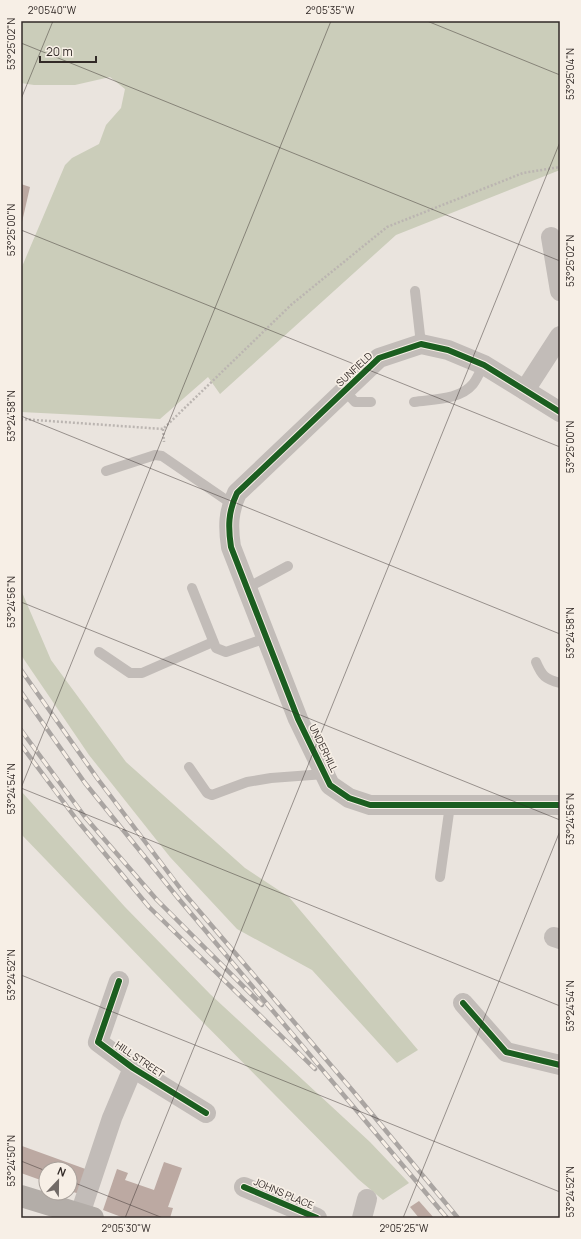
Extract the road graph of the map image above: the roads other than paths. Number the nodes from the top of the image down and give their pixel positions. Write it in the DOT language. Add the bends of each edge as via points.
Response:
graph roads {
  1 [pos="551,238"];
  2 [pos="415,291"];
  3 [pos="560,291"];
  4 [pos="560,336"];
  5 [pos="421,344"];
  6 [pos="484,365"];
  7 [pos="525,390"];
  8 [pos="345,391"];
  9 [pos="371,402"];
  10 [pos="414,402"];
  11 [pos="560,412"];
  12 [pos="106,471"];
  13 [pos="232,504"];
  14 [pos="231,547"];
  15 [pos="288,566"];
  16 [pos="192,588"];
  17 [pos="247,588"];
  18 [pos="266,638"];
  19 [pos="213,642"];
  20 [pos="99,652"];
  21 [pos="536,662"];
  22 [pos="560,684"];
  23 [pos="189,767"];
  24 [pos="325,774"];
  25 [pos="450,805"];
  26 [pos="560,805"];
  27 [pos="440,877"];
  28 [pos="119,981"];
  29 [pos="463,1003"];
  30 [pos="560,1065"];
  31 [pos="133,1068"];
  32 [pos="206,1113"];
  33 [pos="244,1187"];
  34 [pos="21,1196"];
  35 [pos="87,1216"];
  36 [pos="317,1218"];
  1 -- 3 [label="street"];
  2 -- 5 [label="lane"];
  4 -- 7 [label="street"];
  5 -- 6 [label="street" via="448,350"];
  5 -- 8 [label="street, SUNFIELD" via="379,358"];
  6 -- 7 [label="street"];
  6 -- 10 [label="lane" via="473,384 463,392 454,396"];
  7 -- 11 [label="street"];
  8 -- 9 [label="lane" via="355,402"];
  8 -- 13 [label="street, SUNFIELD" via="237,493"];
  12 -- 13 [label="lane" via="156,455 162,456"];
  13 -- 14 [label="street, SUNFIELD" via="228,529"];
  14 -- 17 [label="street, UNDERHILL"];
  15 -- 17 [label="lane"];
  16 -- 19 [label="lane"];
  17 -- 18 [label="street, UNDERHILL"];
  18 -- 19 [label="lane" via="226,652 216,648"];
  18 -- 24 [label="street, UNDERHILL" via="298,719"];
  19 -- 20 [label="lane" via="142,673 130,673"];
  21 -- 22 [label="lane" via="541,674"];
  23 -- 24 [label="lane" via="206,793 212,795 247,782"];
  24 -- 25 [label="street, UNDERHILL" via="330,784 349,798 370,805"];
  25 -- 26 [label="street, UNDERHILL"];
  25 -- 27 [label="lane"];
  28 -- 31 [label="street, HILL STREET" via="98,1042"];
  29 -- 30 [label="street" via="506,1052"];
  31 -- 32 [label="street, HILL STREET"];
  31 -- 35 [label="street, HILL STREET" via="112,1118"];
  33 -- 36 [label="street, JOHNS PLACE"];
  34 -- 35 [label="main road"];
}
